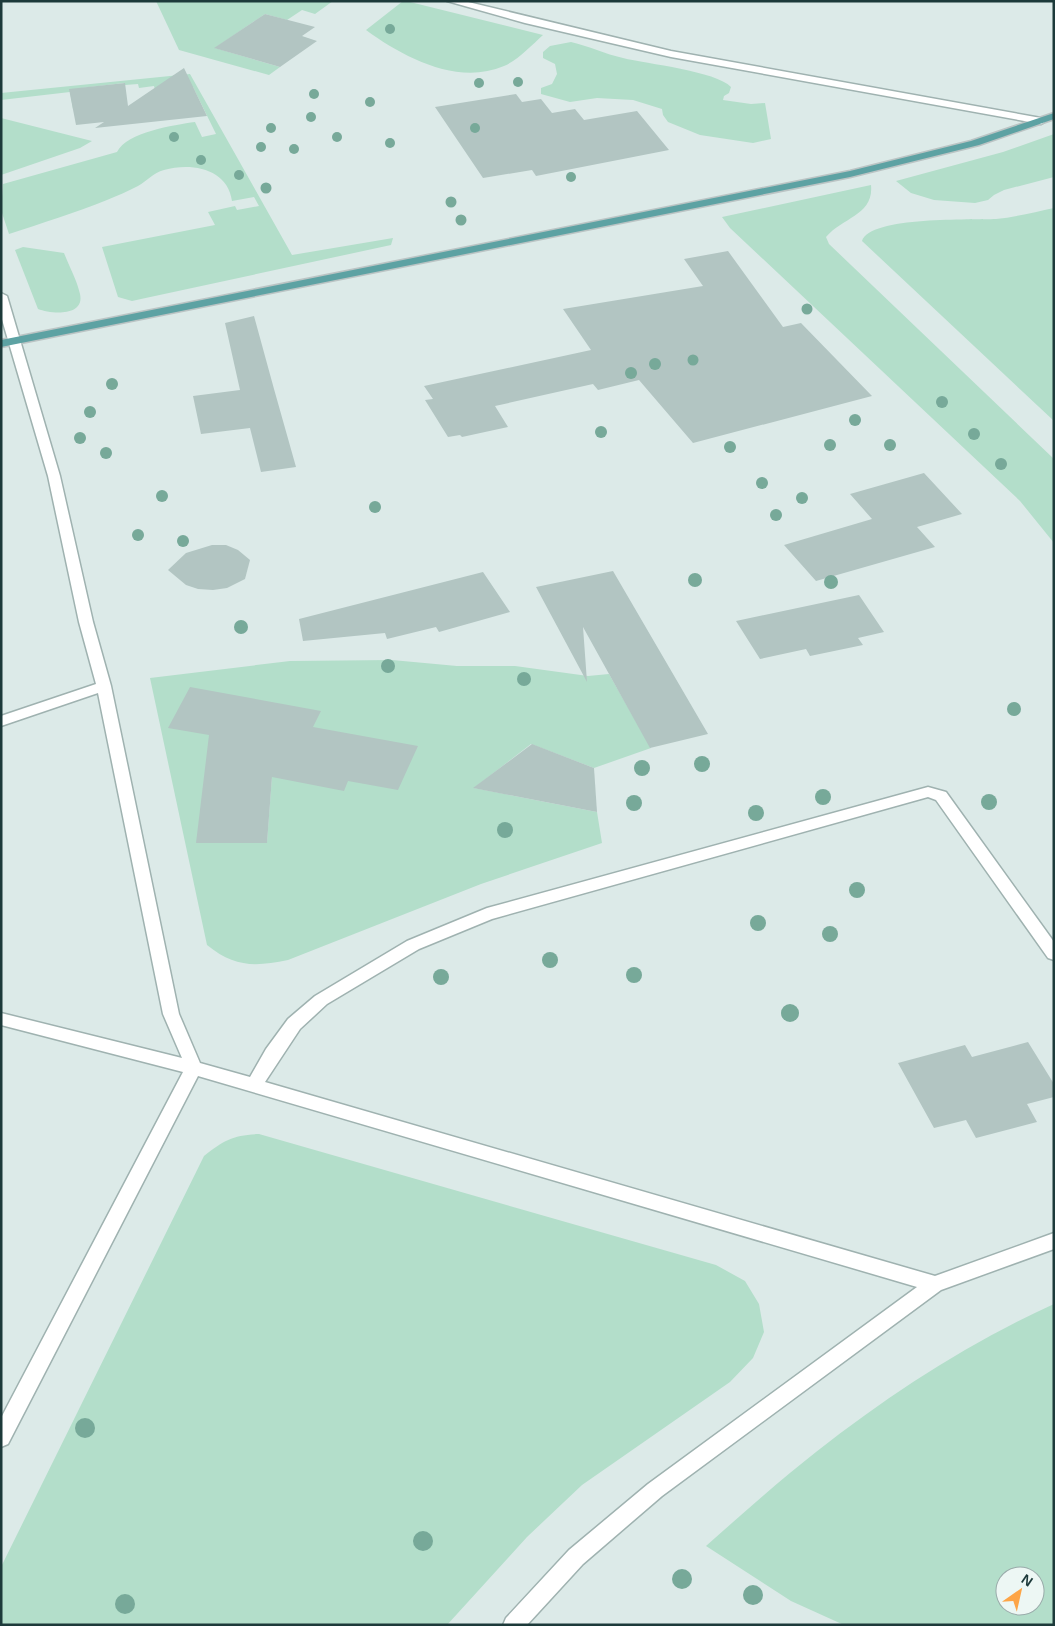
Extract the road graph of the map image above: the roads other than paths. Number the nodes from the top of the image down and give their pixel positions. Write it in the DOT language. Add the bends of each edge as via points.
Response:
graph roads {
  1 [pos="452,1"];
  2 [pos="1054,116"];
  3 [pos="1041,121"];
  4 [pos="1,296"];
  5 [pos="8,342"];
  6 [pos="104,686"];
  7 [pos="1,720"];
  8 [pos="1054,954"];
  9 [pos="1,1019"];
  10 [pos="194,1068"];
  11 [pos="254,1085"];
  12 [pos="1054,1241"];
  13 [pos="935,1284"];
  14 [pos="1,1438"];
  15 [pos="513,1625"];
  1 -- 3 [label="street" via="695,59"];
  2 -- 3 [label="main road"];
  3 -- 5 [label="main road" via="975,143 804,184"];
  4 -- 5 [label="street"];
  5 -- 6 [label="street" via="54,476 86,622"];
  6 -- 7 [label="street"];
  6 -- 10 [label="street" via="171,1014"];
  8 -- 11 [label="street" via="941,796 928,792 487,914 413,945 321,1000 300,1018 272,1054"];
  9 -- 10 [label="street"];
  10 -- 11 [label="street"];
  10 -- 14 [label="street"];
  11 -- 13 [label="street"];
  12 -- 13 [label="street"];
  13 -- 15 [label="street" via="655,1490 576,1558"];
}
